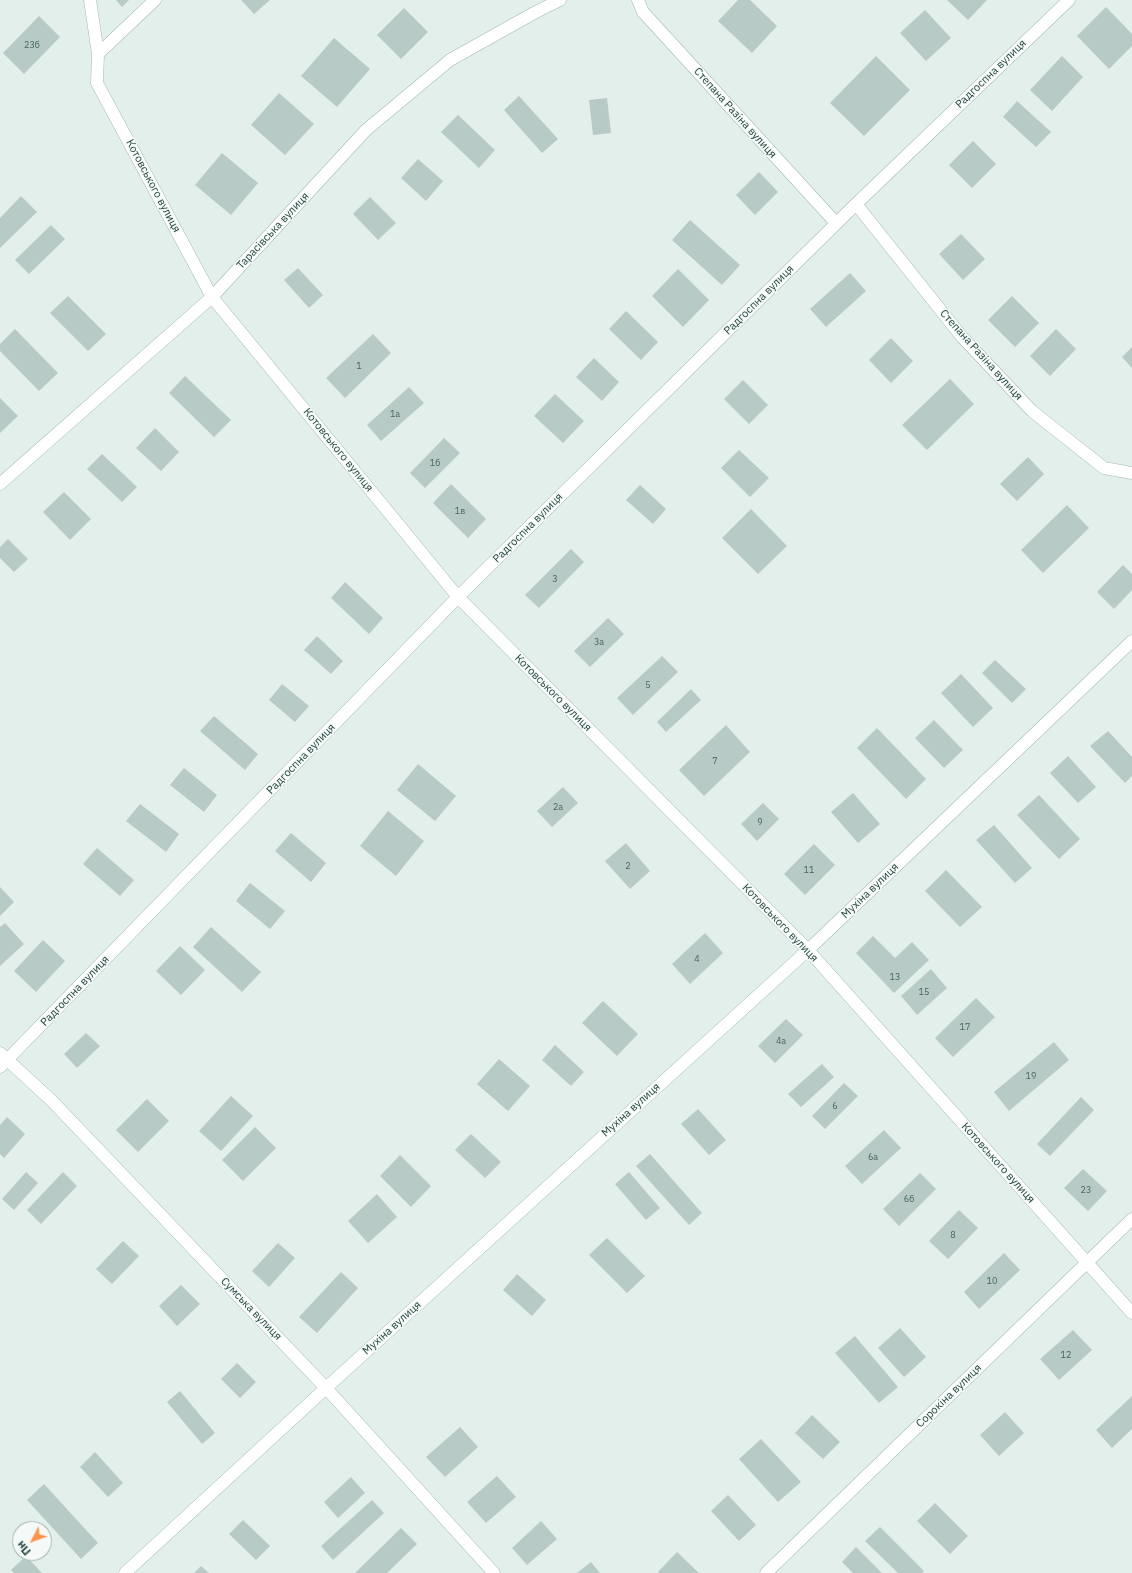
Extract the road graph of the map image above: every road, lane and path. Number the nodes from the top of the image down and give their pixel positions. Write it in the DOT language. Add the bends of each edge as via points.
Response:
graph roads {
  1 [pos="90,0"];
  2 [pos="155,0"];
  3 [pos="560,0"];
  4 [pos="638,0"];
  5 [pos="1069,0"];
  6 [pos="98,54"];
  7 [pos="856,204"];
  8 [pos="836,223"];
  9 [pos="212,297"];
  10 [pos="1132,473"];
  11 [pos="0,484"];
  12 [pos="458,597"];
  13 [pos="1132,641"];
  14 [pos="808,950"];
  15 [pos="2,1060"];
  16 [pos="1132,1220"];
  17 [pos="1087,1264"];
  18 [pos="1132,1313"];
  19 [pos="326,1388"];
  20 [pos="125,1573"];
  21 [pos="494,1573"];
  22 [pos="766,1573"];
  1 -- 6 [label="street, Котовського вулиця"];
  2 -- 6 [label="street"];
  3 -- 9 [label="street, Тарасівська вулиця" via="450,60 366,130"];
  4 -- 8 [label="street, Степана Разіна вулиця" via="643,12"];
  5 -- 7 [label="street, Радгоспна вулиця"];
  6 -- 9 [label="street, Котовського вулиця" via="97,83"];
  7 -- 8 [label="street, Радгоспна вулиця"];
  7 -- 10 [label="street, Степана Разіна вулиця" via="962,337 1032,410 1104,468"];
  8 -- 12 [label="street, Радгоспна вулиця"];
  9 -- 11 [label="street, Тарасівська вулиця"];
  9 -- 12 [label="street, Котовського вулиця"];
  12 -- 14 [label="street, Котовського вулиця"];
  12 -- 15 [label="street, Радгоспна вулиця"];
  13 -- 14 [label="street, Мухіна вулиця"];
  14 -- 17 [label="street, Котовського вулиця"];
  14 -- 19 [label="street, Мухіна вулиця"];
  15 -- 19 [label="street, Сумська вулиця" via="52,1101"];
  16 -- 17 [label="street, Сорокіна вулиця"];
  17 -- 18 [label="street, Котовського вулиця"];
  17 -- 22 [label="street, Сорокіна вулиця"];
  19 -- 20 [label="street, Мухіна вулиця"];
  19 -- 21 [label="street, Сумська вулиця"];
}
